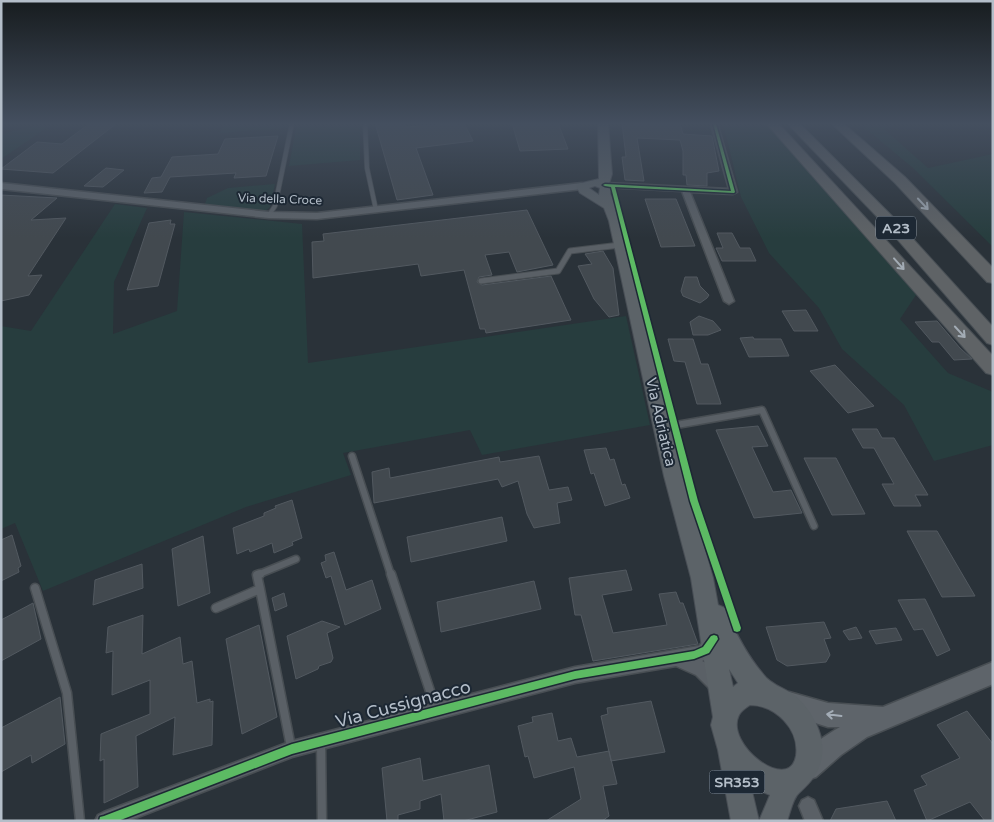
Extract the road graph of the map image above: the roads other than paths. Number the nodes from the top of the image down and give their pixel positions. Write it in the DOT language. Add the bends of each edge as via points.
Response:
graph roads {
  1 [pos="284,161"];
  2 [pos="367,161"];
  3 [pos="724,161"];
  4 [pos="806,161"];
  5 [pos="830,161"];
  6 [pos="841,161"];
  7 [pos="879,161"];
  8 [pos="894,161"];
  9 [pos="606,164"];
  10 [pos="1,186"];
  11 [pos="586,189"];
  12 [pos="685,189"];
  13 [pos="606,192"];
  14 [pos="376,210"];
  15 [pos="269,215"];
  16 [pos="620,245"];
  17 [pos="993,260"];
  18 [pos="993,278"];
  19 [pos="481,281"];
  20 [pos="729,301"];
  21 [pos="993,322"];
  22 [pos="993,339"];
  23 [pos="993,368"];
  24 [pos="663,428"];
  25 [pos="352,456"];
  26 [pos="814,526"];
  27 [pos="296,559"];
  28 [pos="702,578"];
  29 [pos="35,588"];
  30 [pos="260,589"];
  31 [pos="216,608"];
  32 [pos="714,640"];
  33 [pos="676,659"];
  34 [pos="993,673"];
  35 [pos="721,689"];
  36 [pos="772,697"];
  37 [pos="437,711"];
  38 [pos="725,716"];
  39 [pos="883,718"];
  40 [pos="321,742"];
  41 [pos="729,744"];
  42 [pos="292,749"];
  43 [pos="797,776"];
  44 [pos="80,821"];
  45 [pos="104,821"];
  46 [pos="322,821"];
  47 [pos="745,821"];
  48 [pos="773,821"];
  1 -- 15 [label="lane" via="275,206"];
  2 -- 14 [label="lane"];
  3 -- 12 [label="street" via="733,192"];
  4 -- 23 [label="highway, A23, one-way"];
  5 -- 22 [label="highway, A23" via="890,222"];
  6 -- 21 [label="highway, A23"];
  7 -- 18 [label="highway, A23, one-way"];
  8 -- 17 [label="highway"];
  9 -- 11 [label="main road"];
  9 -- 13 [label="main road, Via Adriatica / SR353"];
  10 -- 15 [label="main road, Via della Croce"];
  11 -- 13 [label="main road"];
  11 -- 13 [label="main road" via="596,182"];
  11 -- 14 [label="main road, Via della Croce" via="557,189"];
  12 -- 13 [label="street"];
  12 -- 20 [label="street"];
  13 -- 16 [label="main road, Via Adriatica / SR353"];
  14 -- 15 [label="main road, Via della Croce" via="318,216"];
  16 -- 19 [label="lane" via="570,251 558,271"];
  16 -- 24 [label="main road, Via Adriatica / SR353"];
  24 -- 26 [label="lane" via="762,410"];
  24 -- 28 [label="main road, Via Adriatica / SR353"];
  25 -- 37 [label="lane"];
  27 -- 30 [label="lane" via="257,575"];
  28 -- 32 [label="main road, Via Adriatica / SR353"];
  28 -- 36 [label="main road, Via Adriatica / SR353" via="733,654 745,674"];
  29 -- 44 [label="lane" via="67,693"];
  30 -- 31 [label="lane"];
  30 -- 42 [label="lane"];
  32 -- 33 [label="street, Via Cussignacco" via="703,652"];
  32 -- 35 [label="main road, Via Adriatica / SR353"];
  33 -- 35 [label="street" via="702,669"];
  33 -- 37 [label="street, Via Cussignacco" via="576,675"];
  34 -- 39 [label="main road"];
  35 -- 38 [label="main road, Via Adriatica / SR353"];
  36 -- 38 [label="main road" via="746,692 730,704"];
  39 -- 36 [label="main road, one-way" via="812,712"];
  36 -- 43 [label="main road, SR353" via="795,714 806,736 809,749"];
  37 -- 40 [label="street, Via Cussignacco"];
  38 -- 41 [label="main road, SR353"];
  39 -- 43 [label="main road" via="832,746"];
  40 -- 42 [label="street, Via Cussignacco"];
  40 -- 46 [label="lane"];
  41 -- 43 [label="main road, SR353" via="739,762 757,777 774,784"];
  41 -- 47 [label="main road, SR353"];
  42 -- 45 [label="street, Via Cussignacco"];
  43 -- 48 [label="main road, SR353"];
}
